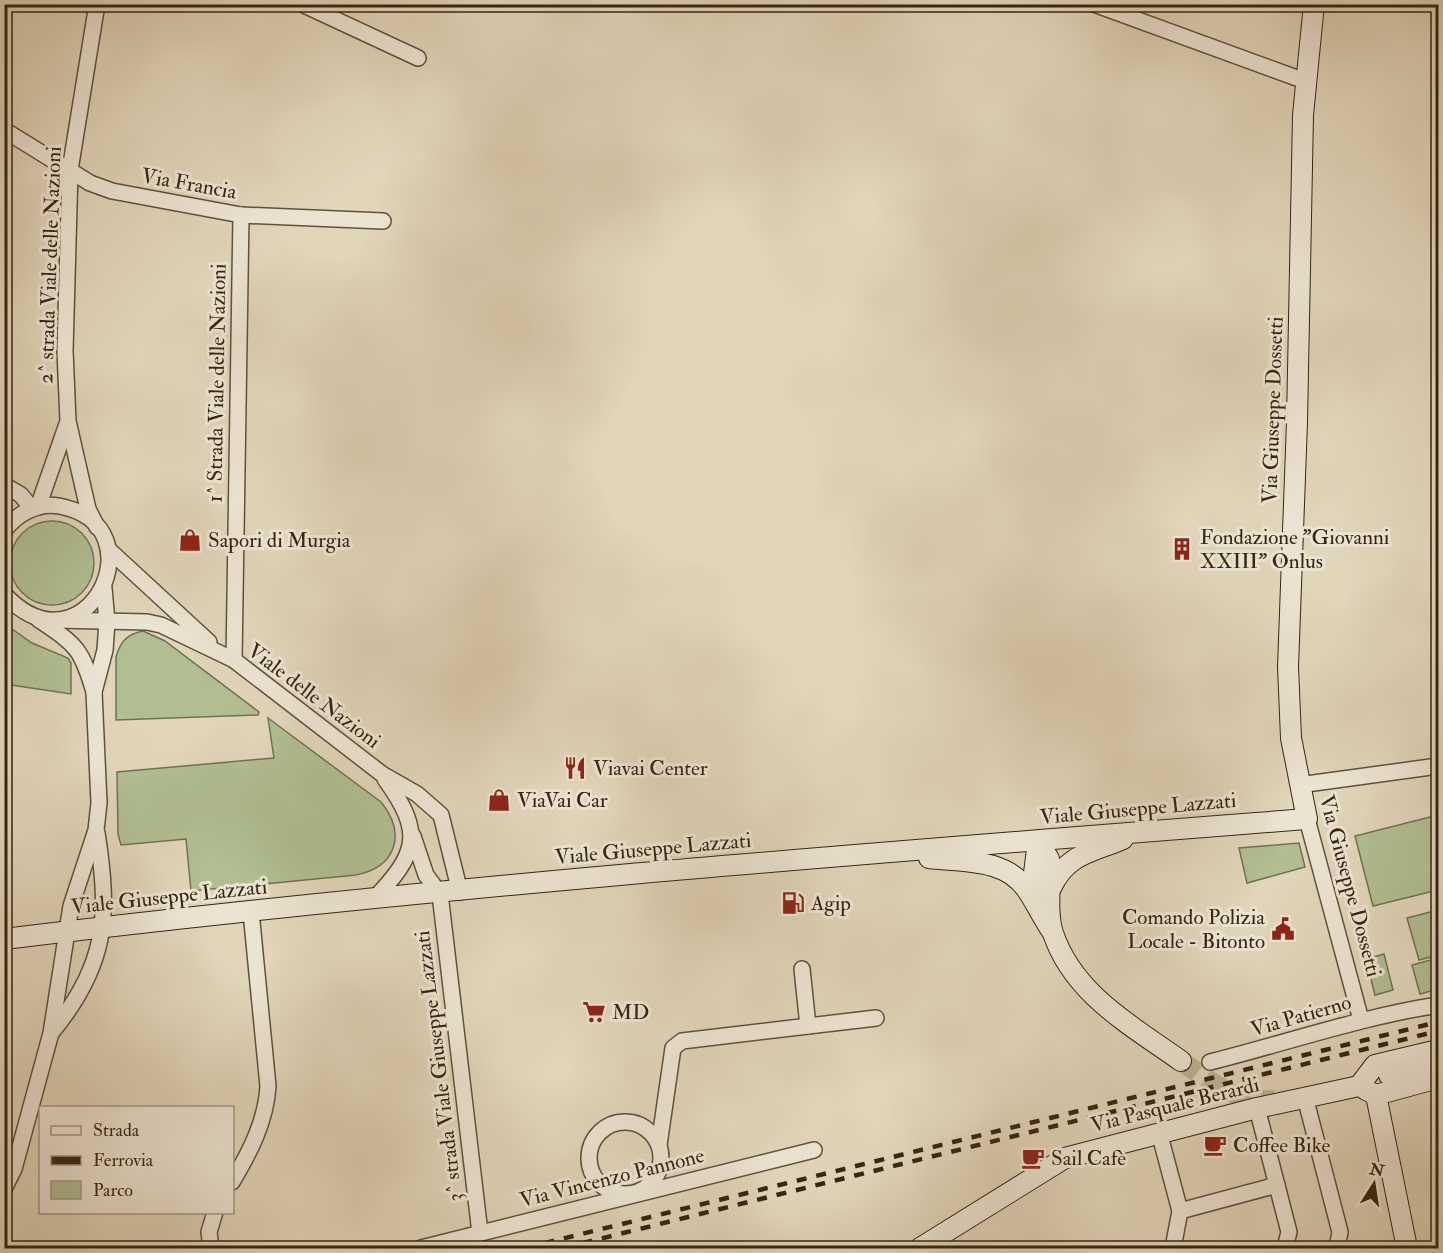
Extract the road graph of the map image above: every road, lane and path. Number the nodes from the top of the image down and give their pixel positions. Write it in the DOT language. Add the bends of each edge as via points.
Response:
graph roads {
  1 [pos="97,4"];
  2 [pos="302,4"];
  3 [pos="1094,4"];
  4 [pos="1314,4"];
  5 [pos="418,58"];
  6 [pos="1305,81"];
  7 [pos="4,130"];
  8 [pos="70,170"];
  9 [pos="241,215"];
  10 [pos="383,221"];
  11 [pos="68,421"];
  12 [pos="4,485"];
  13 [pos="35,508"];
  14 [pos="97,527"];
  15 [pos="4,531"];
  16 [pos="108,549"];
  17 [pos="104,588"];
  18 [pos="4,594"];
  19 [pos="35,617"];
  20 [pos="56,620"];
  21 [pos="107,622"];
  22 [pos="220,652"];
  23 [pos="234,660"];
  24 [pos="94,692"];
  25 [pos="1438,766"];
  26 [pos="382,774"];
  27 [pos="1299,785"];
  28 [pos="1307,819"];
  29 [pos="96,830"];
  30 [pos="1139,832"];
  31 [pos="413,836"];
  32 [pos="1038,841"];
  33 [pos="884,853"];
  34 [pos="460,892"];
  35 [pos="1049,892"];
  36 [pos="440,894"];
  37 [pos="373,900"];
  38 [pos="251,912"];
  39 [pos="101,927"];
  40 [pos="65,932"];
  41 [pos="1052,932"];
  42 [pos="4,939"];
  43 [pos="802,969"];
  44 [pos="1438,1005"];
  45 [pos="876,1018"];
  46 [pos="1360,1020"];
  47 [pos="808,1026"];
  48 [pos="51,1033"];
  49 [pos="1438,1050"];
  50 [pos="1180,1061"];
  51 [pos="1210,1062"];
  52 [pos="1438,1064"];
  53 [pos="1389,1075"];
  54 [pos="1438,1078"];
  55 [pos="1367,1090"];
  56 [pos="1305,1097"];
  57 [pos="1257,1108"];
  58 [pos="1159,1132"];
  59 [pos="658,1145"];
  60 [pos="814,1150"];
  61 [pos="234,1178"];
  62 [pos="1276,1185"];
  63 [pos="4,1190"];
  64 [pos="635,1193"];
  65 [pos="1180,1211"];
  66 [pos="214,1214"];
  67 [pos="480,1233"];
  68 [pos="211,1248"];
  69 [pos="421,1248"];
  70 [pos="920,1248"];
  71 [pos="1173,1248"];
  72 [pos="1286,1248"];
  73 [pos="1336,1248"];
  74 [pos="1407,1248"];
  1 -- 8 [label="street, 2^ strada Viale delle Nazioni"];
  2 -- 5 [label="street"];
  3 -- 6 [label="street"];
  4 -- 6 [label="street, Via Giuseppe Dossetti"];
  6 -- 27 [label="street, Via Giuseppe Dossetti" via="1288,667 1288,710"];
  7 -- 8 [label="street, Via Francia"];
  8 -- 9 [label="street, Via Francia" via="112,191"];
  8 -- 11 [label="street, 2^ strada Viale delle Nazioni" via="65,351"];
  9 -- 10 [label="street, Via Francia"];
  9 -- 23 [label="street, 1^ Strada Viale delle Nazioni"];
  11 -- 13 [label="street, 2^ strada Viale delle Nazioni"];
  11 -- 14 [label="street, 2^ strada Viale delle Nazioni" via="88,509"];
  12 -- 13 [label="street"];
  13 -- 14 [label="street" via="71,508"];
  13 -- 15 [label="street" via="19,516"];
  14 -- 16 [label="street, 2^ strada Viale delle Nazioni"];
  16 -- 17 [label="street" via="109,569"];
  16 -- 22 [label="street, Viale delle Nazioni"];
  17 -- 20 [label="street" via="84,610"];
  17 -- 21 [label="street"];
  18 -- 19 [label="street" via="17,608"];
  19 -- 20 [label="street, Viale delle Nazioni"];
  19 -- 24 [label="street" via="80,651"];
  20 -- 21 [label="street, Viale delle Nazioni"];
  21 -- 22 [label="street, Viale delle Nazioni" via="135,620 161,625"];
  21 -- 24 [label="street" via="105,650"];
  22 -- 23 [label="street, Viale delle Nazioni"];
  23 -- 26 [label="street, Viale delle Nazioni"];
  24 -- 29 [label="street" via="99,803"];
  25 -- 27 [label="street"];
  26 -- 31 [label="street, Viale delle Nazioni" via="410,819"];
  26 -- 34 [label="street, Viale delle Nazioni" via="417,794 441,815"];
  27 -- 28 [label="street, Via Giuseppe Dossetti"];
  28 -- 30 [label="street, Viale Giuseppe Lazzati"];
  28 -- 46 [label="street, Via Giuseppe Dossetti"];
  29 -- 39 [label="street" via="104,880"];
  29 -- 40 [label="street"];
  30 -- 32 [label="street, Viale Giuseppe Lazzati"];
  30 -- 35 [label="street" via="1070,861"];
  31 -- 36 [label="street, Viale delle Nazioni" via="426,875"];
  31 -- 37 [label="street" via="405,862"];
  32 -- 33 [label="street, Viale Giuseppe Lazzati"];
  32 -- 35 [label="street" via="1049,859"];
  32 -- 41 [label="street" via="1036,893"];
  33 -- 34 [label="street, Viale Giuseppe Lazzati"];
  33 -- 41 [label="street" via="988,865 1009,873 1026,889"];
  34 -- 36 [label="street, Viale Giuseppe Lazzati"];
  35 -- 41 [label="street"];
  36 -- 37 [label="street, Viale Giuseppe Lazzati"];
  36 -- 67 [label="street, 3^ strada Viale Giuseppe Lazzati"];
  37 -- 38 [label="street, Viale Giuseppe Lazzati"];
  38 -- 39 [label="street, Viale Giuseppe Lazzati"];
  38 -- 61 [label="street" via="267,1104"];
  39 -- 40 [label="street, Viale Giuseppe Lazzati"];
  39 -- 48 [label="street" via="98,955 86,982 72,1008"];
  40 -- 42 [label="street, Viale Giuseppe Lazzati"];
  40 -- 48 [label="street"];
  41 -- 50 [label="street" via="1084,987"];
  43 -- 47 [label="street"];
  44 -- 46 [label="street, Via Patierno"];
  45 -- 47 [label="street"];
  46 -- 51 [label="street, Via Patierno"];
  47 -- 59 [label="street" via="681,1041 673,1048"];
  48 -- 63 [label="street" via="14,1169"];
  49 -- 55 [label="street" via="1375,1065"];
  52 -- 53 [label="street"];
  54 -- 55 [label="street, Via Pasquale Berardi"];
  55 -- 56 [label="street, Via Pasquale Berardi"];
  55 -- 74 [label="street"];
  56 -- 57 [label="street, Via Pasquale Berardi"];
  56 -- 73 [label="street" via="1340,1232"];
  57 -- 58 [label="street, Via Pasquale Berardi"];
  57 -- 62 [label="street"];
  58 -- 65 [label="street"];
  58 -- 70 [label="street, Via Pasquale Berardi" via="1065,1158"];
  59 -- 64 [label="street" via="661,1156 655,1178"];
  59 -- 64 [label="street" via="644,1127 622,1122 601,1130 594,1139 589,1150 593,1175 611,1191"];
  60 -- 64 [label="street, Via Vincenzo Pannone"];
  62 -- 65 [label="street"];
  62 -- 72 [label="street" via="1289,1232"];
  64 -- 67 [label="street, Via Vincenzo Pannone"];
  65 -- 71 [label="street"];
  66 -- 68 [label="street" via="209,1232"];
  67 -- 69 [label="street, Via Vincenzo Pannone"];
}
